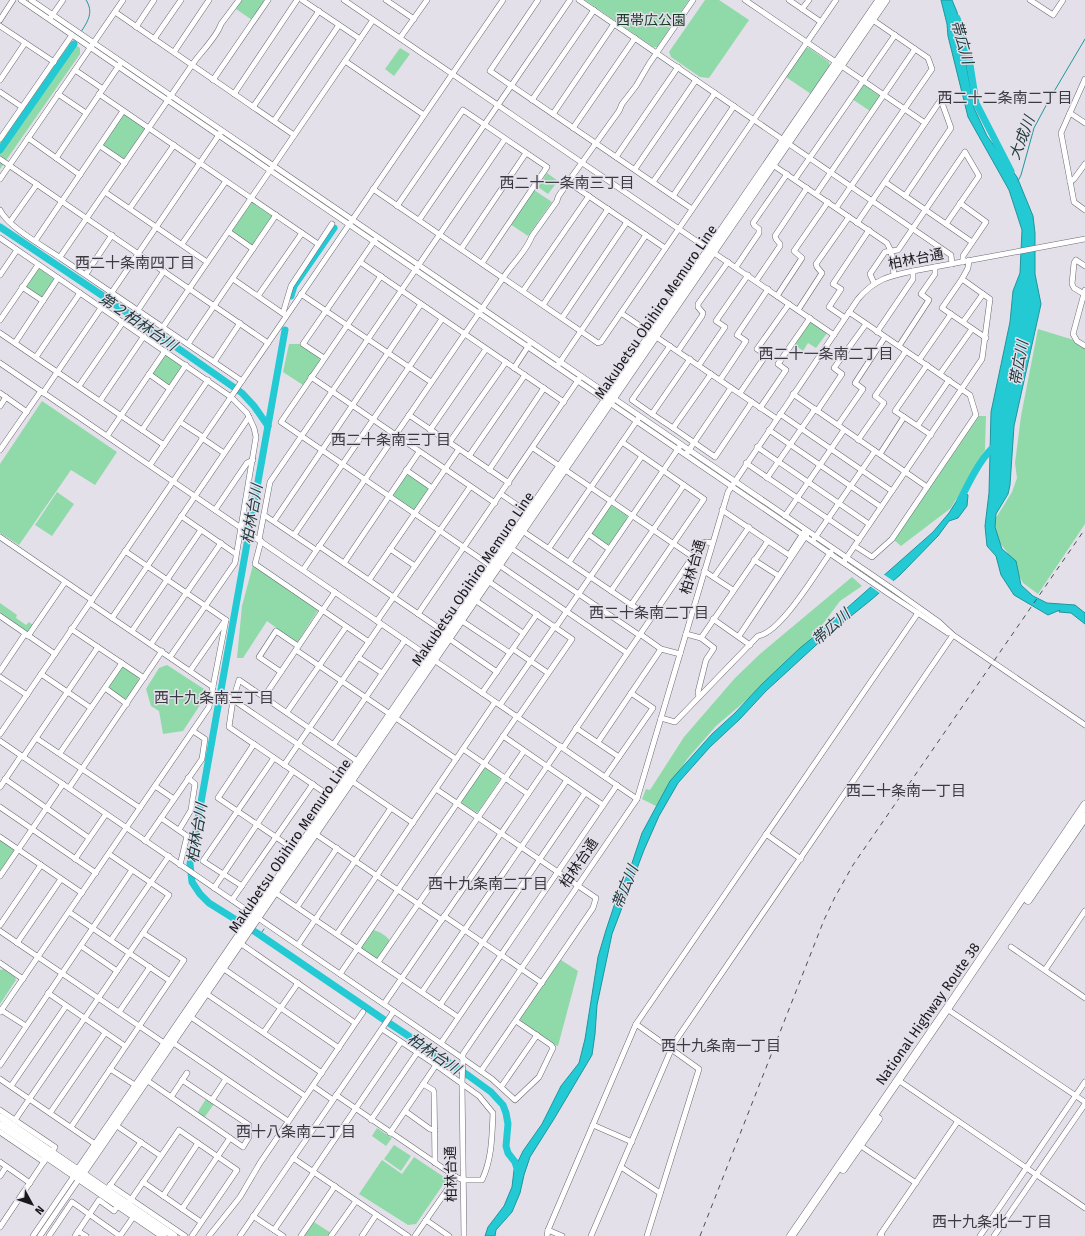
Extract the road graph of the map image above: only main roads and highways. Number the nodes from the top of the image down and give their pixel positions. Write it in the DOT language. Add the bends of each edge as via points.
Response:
graph roads {
  1 [pos="879,0"];
  2 [pos="886,0"];
  3 [pos="870,18"];
  4 [pos="520,529"];
  5 [pos="495,567"];
  6 [pos="459,618"];
  7 [pos="1085,806"];
  8 [pos="1085,817"];
  9 [pos="246,929"];
  10 [pos="220,967"];
  11 [pos="949,1011"];
  12 [pos="0,1117"];
  13 [pos="113,1123"];
  14 [pos="0,1125"];
  15 [pos="858,1144"];
  16 [pos="30,1145"];
  17 [pos="78,1174"];
  18 [pos="125,1202"];
  19 [pos="163,1236"];
  20 [pos="174,1236"];
  21 [pos="791,1236"];
  22 [pos="797,1236"];
  1 -- 3 [label="main road, Makubetsu Obihiro Memuro Line"];
  2 -- 3 [label="main road, Makubetsu Obihiro Memuro Line"];
  3 -- 4 [label="main road, Makubetsu Obihiro Memuro Line"];
  4 -- 5 [label="main road, Makubetsu Obihiro Memuro Line"];
  4 -- 5 [label="main road, Makubetsu Obihiro Memuro Line" via="511,548"];
  5 -- 6 [label="main road, Makubetsu Obihiro Memuro Line"];
  5 -- 6 [label="main road, Makubetsu Obihiro Memuro Line" via="475,600"];
  6 -- 9 [label="main road, Makubetsu Obihiro Memuro Line"];
  7 -- 11 [label="highway, National Highway Route 38"];
  8 -- 11 [label="highway, National Highway Route 38"];
  9 -- 10 [label="main road, Makubetsu Obihiro Memuro Line"];
  9 -- 10 [label="main road, Makubetsu Obihiro Memuro Line" via="240,944"];
  10 -- 13 [label="main road, Makubetsu Obihiro Memuro Line"];
  11 -- 15 [label="highway, National Highway Route 38"];
  12 -- 16 [label="main road"];
  13 -- 17 [label="main road, Makubetsu Obihiro Memuro Line"];
  13 -- 17 [label="main road, Makubetsu Obihiro Memuro Line" via="95,1144"];
  14 -- 16 [label="main road"];
  15 -- 21 [label="highway, National Highway Route 38"];
  15 -- 22 [label="highway, National Highway Route 38"];
  16 -- 17 [label="main road"];
  17 -- 18 [label="main road"];
  17 -- 18 [label="main road" via="109,1187"];
  18 -- 19 [label="main road" via="134,1216"];
  18 -- 20 [label="main road"];
}
